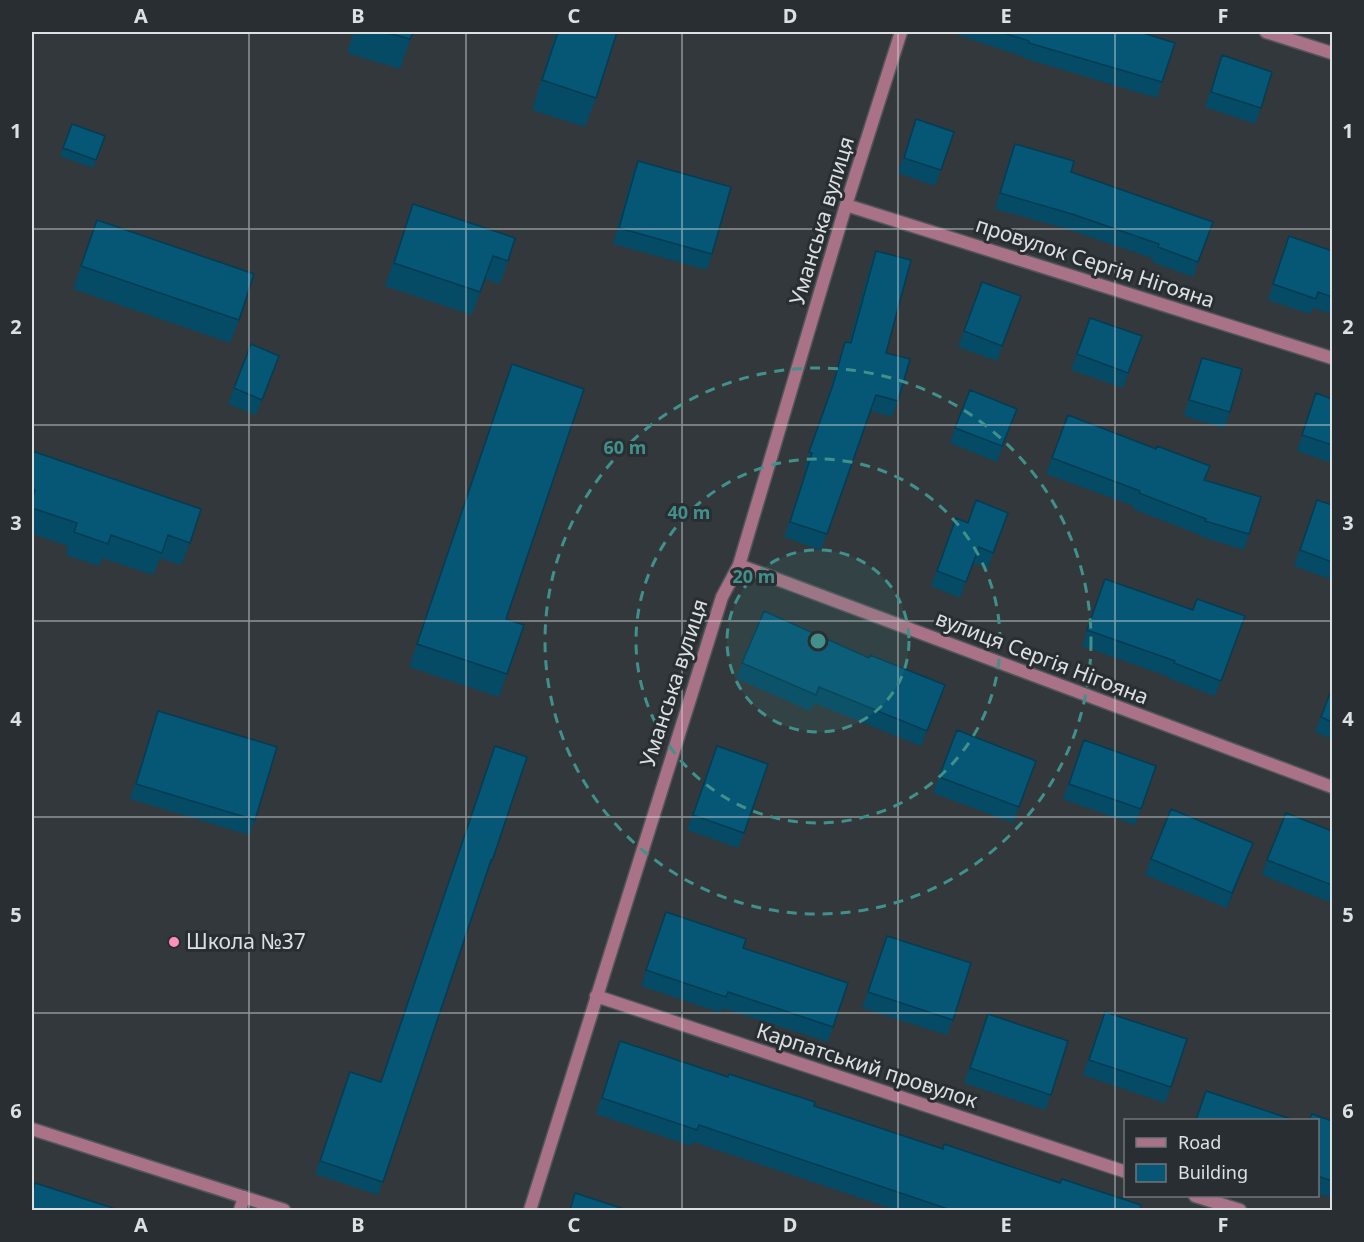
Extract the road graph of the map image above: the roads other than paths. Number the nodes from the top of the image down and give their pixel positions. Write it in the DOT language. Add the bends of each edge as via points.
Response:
graph roads {
  1 [pos="901,32"];
  2 [pos="1266,32"];
  3 [pos="1332,53"];
  4 [pos="846,205"];
  5 [pos="1332,358"];
  6 [pos="739,565"];
  7 [pos="1332,787"];
  8 [pos="596,996"];
  9 [pos="32,1130"];
  10 [pos="1124,1172"];
  11 [pos="244,1197"];
  12 [pos="1198,1197"];
  13 [pos="240,1210"];
  14 [pos="284,1210"];
  15 [pos="530,1210"];
  16 [pos="1240,1210"];
  1 -- 4 [label="street, Уманська вулиця"];
  2 -- 3 [label="street"];
  4 -- 5 [label="street, провулок Сергія Нігояна"];
  4 -- 6 [label="street, Уманська вулиця"];
  6 -- 7 [label="street, вулиця Сергія Нігояна"];
  6 -- 8 [label="street, Уманська вулиця" via="722,597"];
  8 -- 10 [label="street, Карпатський провулок"];
  8 -- 15 [label="street, Уманська вулиця"];
  9 -- 11 [label="street"];
  11 -- 13 [label="street"];
  11 -- 14 [label="street"];
  12 -- 16 [label="street"];
}
